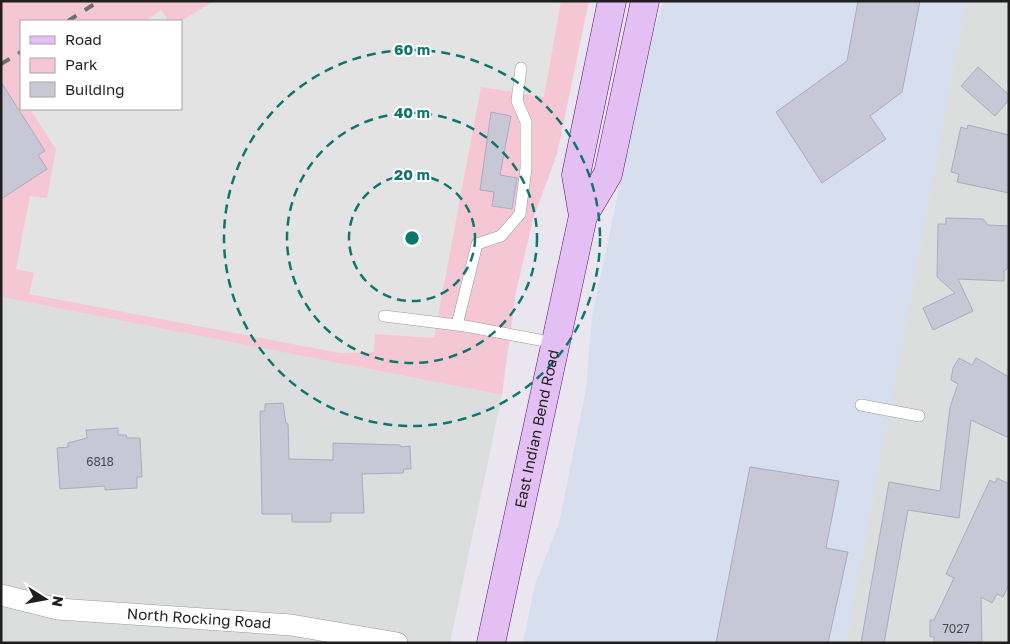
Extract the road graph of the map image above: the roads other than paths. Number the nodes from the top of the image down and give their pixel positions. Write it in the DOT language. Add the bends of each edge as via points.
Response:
graph roads {
  1 [pos="612,1"];
  2 [pos="645,1"];
  3 [pos="521,68"];
  4 [pos="583,216"];
  5 [pos="384,316"];
  6 [pos="458,325"];
  7 [pos="556,343"];
  8 [pos="862,405"];
  9 [pos="918,416"];
  10 [pos="1,595"];
  11 [pos="397,643"];
  12 [pos="491,643"];
  1 -- 4 [label="main road, East Indian Bend Road" via="576,175"];
  2 -- 4 [label="main road, East Indian Bend Road" via="608,174"];
  3 -- 6 [label="lane" via="517,101 526,122 526,168 520,214 500,236 477,244"];
  4 -- 7 [label="main road, East Indian Bend Road"];
  5 -- 6 [label="lane"];
  6 -- 7 [label="lane"];
  7 -- 12 [label="main road, East Indian Bend Road"];
  8 -- 9 [label="lane"];
  10 -- 11 [label="street, North Rocking Road" via="58,609 291,626"];
}
